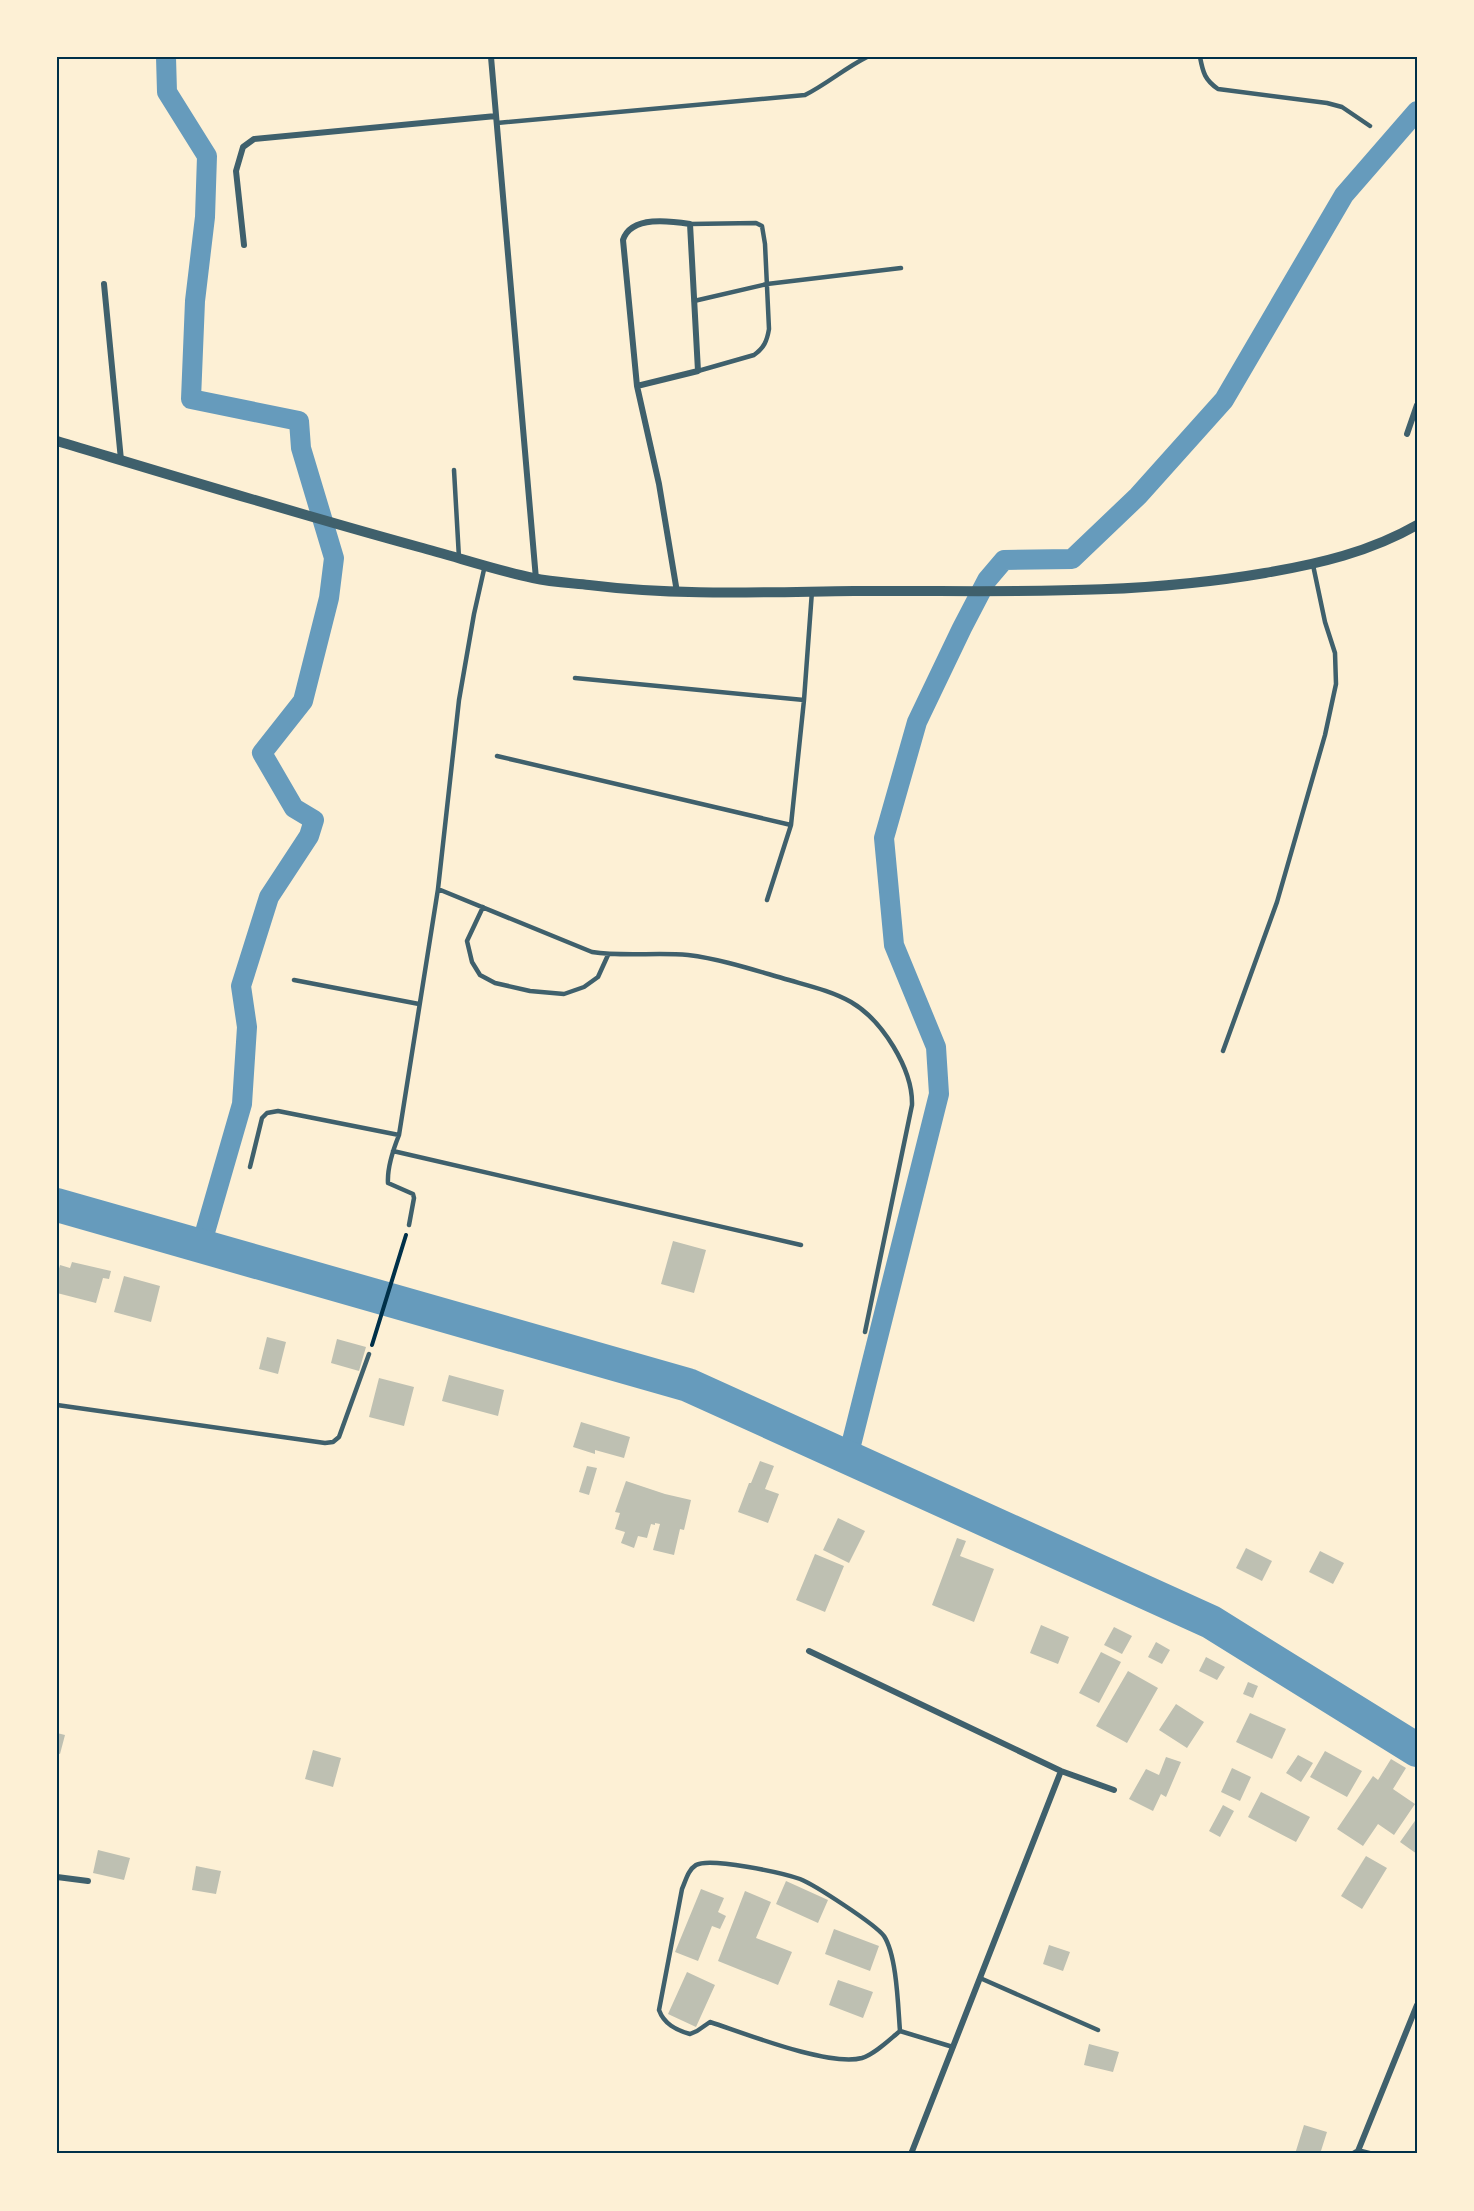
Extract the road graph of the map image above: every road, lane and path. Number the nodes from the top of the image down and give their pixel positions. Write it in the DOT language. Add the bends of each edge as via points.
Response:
graph roads {
  1 [pos="491,57"];
  2 [pos="867,57"];
  3 [pos="1200,57"];
  4 [pos="497,119"];
  5 [pos="1370,126"];
  6 [pos="690,224"];
  7 [pos="244,245"];
  8 [pos="901,268"];
  9 [pos="104,284"];
  10 [pos="767,284"];
  11 [pos="694,301"];
  12 [pos="698,371"];
  13 [pos="637,386"];
  14 [pos="1417,405"];
  15 [pos="1407,434"];
  16 [pos="57,441"];
  17 [pos="121,460"];
  18 [pos="454,470"];
  19 [pos="1417,525"];
  20 [pos="459,558"];
  21 [pos="485,565"];
  22 [pos="1313,565"];
  23 [pos="536,579"];
  24 [pos="812,591"];
  25 [pos="677,593"];
  26 [pos="575,678"];
  27 [pos="804,700"];
  28 [pos="497,756"];
  29 [pos="791,825"];
  30 [pos="438,889"];
  31 [pos="767,900"];
  32 [pos="483,907"];
  33 [pos="608,955"];
  34 [pos="294,980"];
  35 [pos="419,1004"];
  36 [pos="1223,1051"];
  37 [pos="399,1135"];
  38 [pos="393,1151"];
  39 [pos="250,1167"];
  40 [pos="409,1225"];
  41 [pos="801,1245"];
  42 [pos="864,1332"];
  43 [pos="369,1354"];
  44 [pos="57,1405"];
  45 [pos="809,1651"];
  46 [pos="1061,1771"];
  47 [pos="1114,1790"];
  48 [pos="57,1876"];
  49 [pos="88,1881"];
  50 [pos="980,1978"];
  51 [pos="1417,2005"];
  52 [pos="1098,2030"];
  53 [pos="900,2031"];
  54 [pos="953,2047"];
  55 [pos="1356,2153"];
  56 [pos="911,2154"];
  57 [pos="1370,2154"];
  1 -- 4 [label="street"];
  2 -- 4 [label="lane" via="805,94"];
  3 -- 5 [label="lane" via="1203,74 1218,89 1327,103 1342,107"];
  4 -- 7 [label="street" via="254,138 243,147 236,171"];
  4 -- 23 [label="street"];
  6 -- 10 [label="lane" via="762,226"];
  6 -- 11 [label="street"];
  6 -- 13 [label="street" via="653,221 636,227 623,240"];
  8 -- 10 [label="lane"];
  9 -- 17 [label="street"];
  10 -- 11 [label="lane"];
  10 -- 12 [label="lane" via="769,329 761,350"];
  11 -- 12 [label="street"];
  12 -- 13 [label="street"];
  13 -- 25 [label="street" via="659,484"];
  14 -- 15 [label="street"];
  16 -- 17 [label="street"];
  17 -- 20 [label="street"];
  18 -- 20 [label="lane"];
  19 -- 22 [label="street" via="1402,534"];
  20 -- 21 [label="street"];
  21 -- 23 [label="street"];
  21 -- 30 [label="lane" via="459,700"];
  22 -- 24 [label="street" via="1238,578 1076,592"];
  22 -- 36 [label="lane" via="1335,653 1336,684 1277,902"];
  23 -- 25 [label="street"];
  24 -- 25 [label="street"];
  24 -- 27 [label="lane"];
  26 -- 27 [label="lane"];
  27 -- 29 [label="lane"];
  28 -- 29 [label="lane"];
  29 -- 31 [label="lane"];
  30 -- 32 [label="lane"];
  30 -- 35 [label="lane"];
  32 -- 33 [label="lane"];
  32 -- 33 [label="lane" via="467,941 480,975 495,983 564,994 598,977"];
  33 -- 42 [label="lane" via="650,952 725,962 825,990 874,1020 898,1056 912,1089 912,1105"];
  34 -- 35 [label="lane"];
  35 -- 37 [label="lane"];
  37 -- 38 [label="lane"];
  37 -- 39 [label="lane" via="278,1111 267,1113 262,1118"];
  38 -- 40 [label="lane" via="387,1183 413,1194"];
  38 -- 41 [label="lane"];
  40 -- 43 [label="path"];
  43 -- 44 [label="lane" via="339,1437 333,1442"];
  45 -- 46 [label="street"];
  46 -- 47 [label="street"];
  46 -- 50 [label="street"];
  48 -- 49 [label="street"];
  50 -- 52 [label="lane"];
  50 -- 54 [label="street"];
  51 -- 55 [label="street"];
  53 -- 53 [label="lane" via="891,1953 884,1936 866,1922 800,1880 770,1871 717,1863 698,1864 690,1870 682,1888 659,2010 669,2024 690,2034 710,2022 815,2056 850,2059 863,2058"];
  53 -- 54 [label="lane"];
  54 -- 56 [label="street"];
  55 -- 57 [label="street"];
}
